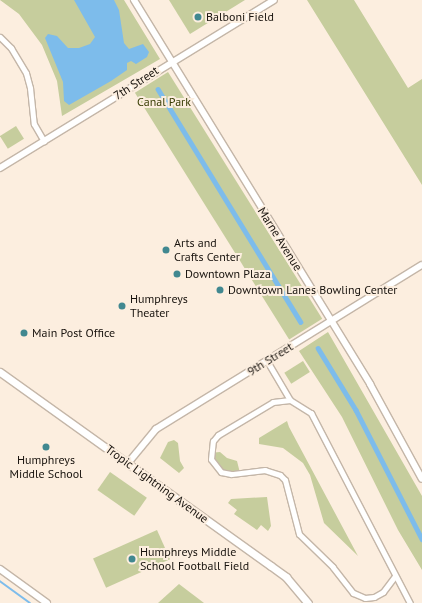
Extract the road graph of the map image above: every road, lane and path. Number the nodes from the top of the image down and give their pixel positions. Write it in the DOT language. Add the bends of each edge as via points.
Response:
graph roads {
  1 [pos="134,0"];
  2 [pos="274,0"];
  3 [pos="0,37"];
  4 [pos="171,61"];
  5 [pos="44,141"];
  6 [pos="0,168"];
  7 [pos="422,265"];
  8 [pos="331,322"];
  9 [pos="267,361"];
  10 [pos="0,372"];
  11 [pos="290,400"];
  12 [pos="128,463"];
  13 [pos="422,479"];
  14 [pos="0,569"];
  15 [pos="395,576"];
  16 [pos="47,603"];
  17 [pos="308,603"];
  18 [pos="410,603"];
  1 -- 4 [label="street, Marne Avenue"];
  2 -- 4 [label="street, 7th Street"];
  3 -- 5 [label="street" via="11,48 26,73 38,131"];
  4 -- 5 [label="street, 7th Street"];
  4 -- 8 [label="street, Marne Avenue"];
  5 -- 6 [label="street, 7th Street"];
  7 -- 8 [label="street, 9th Street"];
  8 -- 9 [label="street, 9th Street"];
  8 -- 13 [label="street, Marne Avenue" via="370,384"];
  9 -- 11 [label="street"];
  9 -- 12 [label="street, 9th Street" via="156,429"];
  10 -- 12 [label="main road, Tropic Lightning Avenue"];
  11 -- 15 [label="street" via="311,413"];
  11 -- 15 [label="street" via="265,405 218,435 209,453 214,464 226,474 265,470 280,475 289,488 299,534 333,567 353,593 365,598 374,597 383,592"];
  12 -- 17 [label="main road, Tropic Lightning Avenue" via="281,573"];
  14 -- 16 [label="street"];
  15 -- 18 [label="street"];
}
